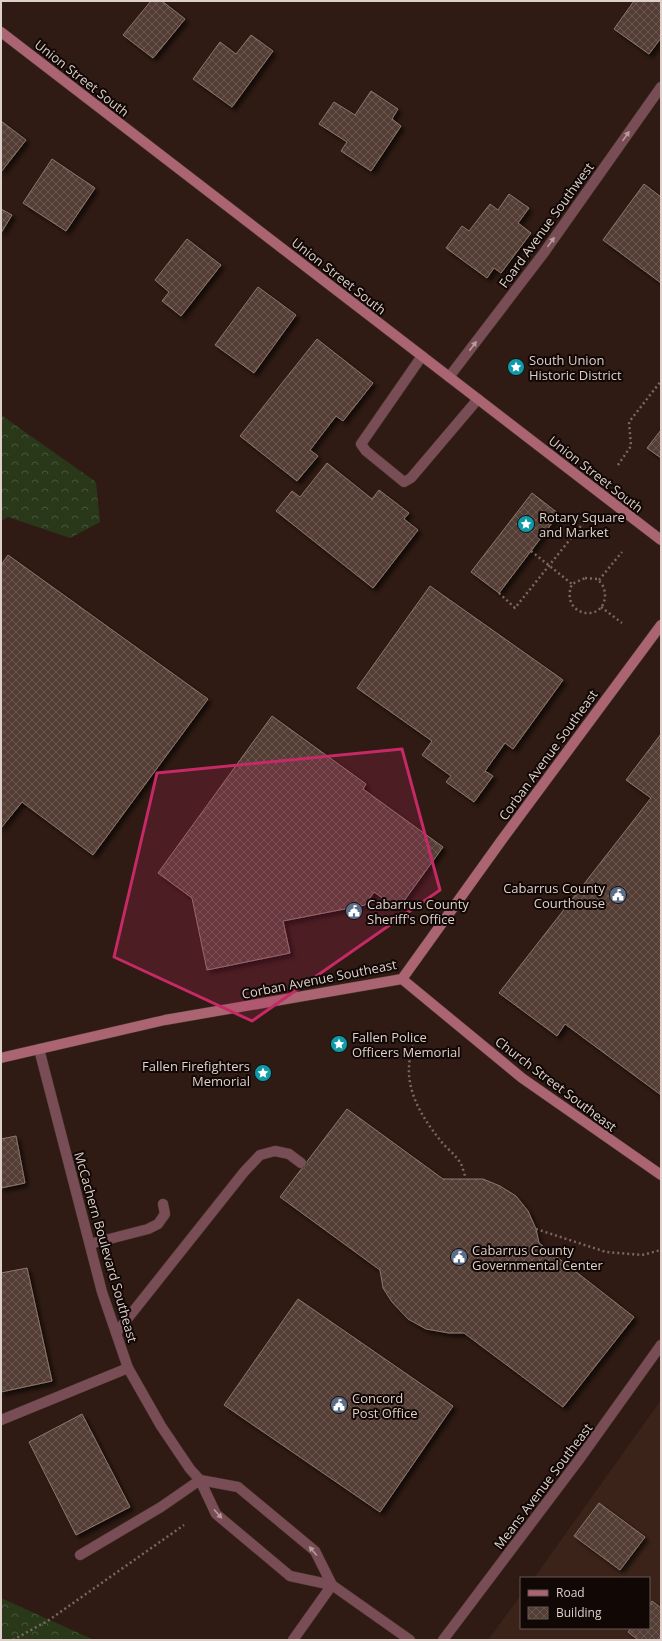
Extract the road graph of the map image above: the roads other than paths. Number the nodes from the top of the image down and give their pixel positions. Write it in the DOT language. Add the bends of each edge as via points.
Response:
graph roads {
  1 [pos="1,32"];
  2 [pos="661,87"];
  3 [pos="422,356"];
  4 [pos="449,377"];
  5 [pos="478,399"];
  6 [pos="661,540"];
  7 [pos="661,625"];
  8 [pos="402,979"];
  9 [pos="39,1049"];
  10 [pos="1,1058"];
  11 [pos="301,1163"];
  12 [pos="661,1175"];
  13 [pos="163,1204"];
  14 [pos="90,1244"];
  15 [pos="116,1333"];
  16 [pos="661,1345"];
  17 [pos="128,1368"];
  18 [pos="1,1420"];
  19 [pos="200,1480"];
  20 [pos="80,1555"];
  21 [pos="332,1585"];
  22 [pos="293,1640"];
  23 [pos="410,1640"];
  24 [pos="443,1640"];
  1 -- 3 [label="main road, Union Street South"];
  4 -- 2 [label="street, Foard Avenue Southwest, one-way" via="543,254"];
  3 -- 4 [label="main road, Union Street South"];
  3 -- 5 [label="street" via="361,444 404,482 411,478"];
  4 -- 5 [label="main road, Union Street South"];
  5 -- 6 [label="main road, Union Street South"];
  7 -- 8 [label="main road, Corban Avenue Southeast"];
  8 -- 9 [label="main road, Corban Avenue Southeast" via="165,1020"];
  8 -- 12 [label="main road, Church Street Southeast" via="522,1078"];
  9 -- 10 [label="main road, Corban Avenue Southeast"];
  9 -- 14 [label="street, McCachern Boulevard Southeast"];
  11 -- 15 [label="street" via="289,1154 275,1151 260,1155"];
  13 -- 14 [label="street" via="165,1214 158,1224"];
  14 -- 15 [label="street, McCachern Boulevard Southeast"];
  15 -- 17 [label="street, McCachern Boulevard Southeast"];
  16 -- 24 [label="street, Means Avenue Southeast" via="564,1480"];
  17 -- 18 [label="street"];
  17 -- 19 [label="street, McCachern Boulevard Southeast" via="161,1426"];
  19 -- 20 [label="street" via="161,1507"];
  21 -- 19 [label="street, McCachern Boulevard Southeast, one-way" via="315,1551 238,1487"];
  19 -- 21 [label="street, McCachern Boulevard Southeast, one-way" via="216,1514 290,1576"];
  21 -- 22 [label="street"];
  21 -- 23 [label="street, McCachern Boulevard Southeast"];
}
